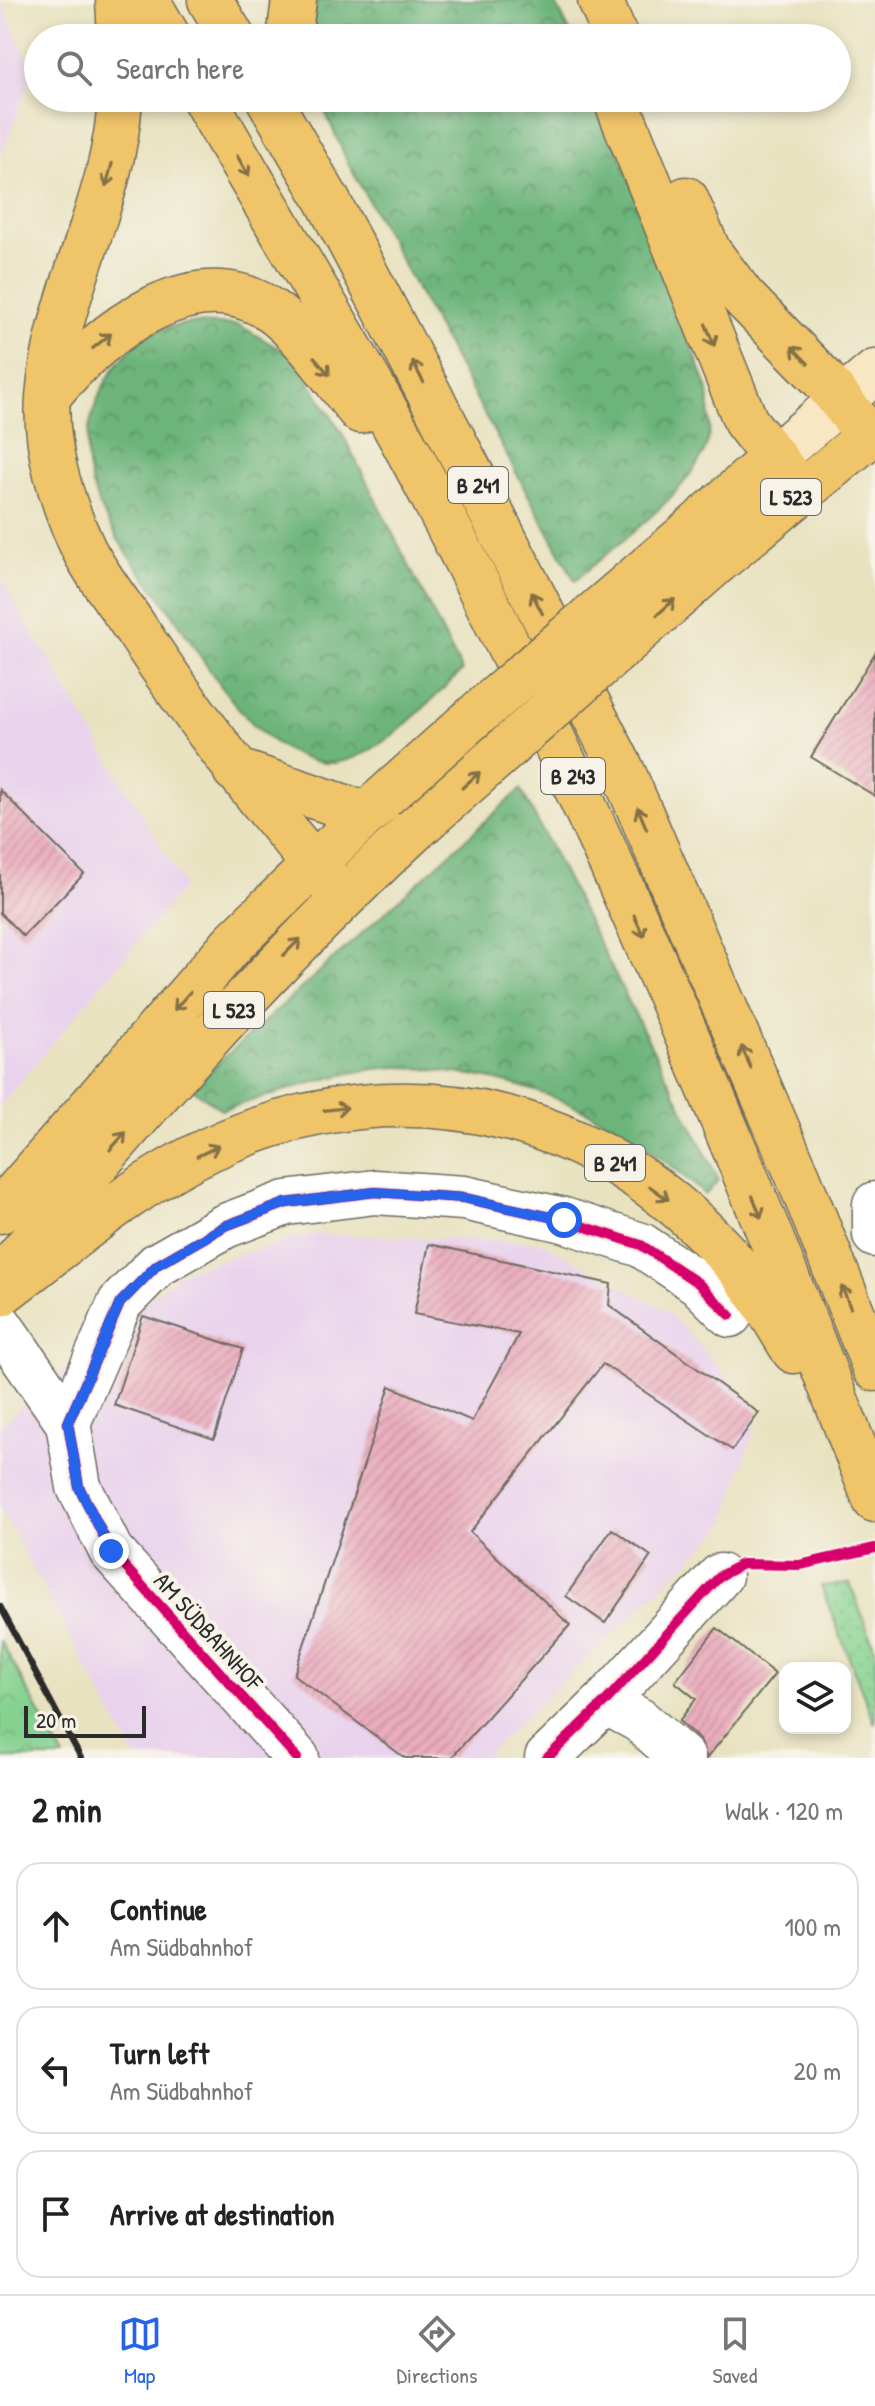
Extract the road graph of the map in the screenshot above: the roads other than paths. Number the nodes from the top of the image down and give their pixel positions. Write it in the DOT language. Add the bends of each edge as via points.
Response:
graph roads {
  1 [pos="118,0"];
  2 [pos="147,0"];
  3 [pos="210,0"];
  4 [pos="294,0"];
  5 [pos="574,0"];
  6 [pos="600,0"];
  7 [pos="119,24"];
  8 [pos="161,24"];
  9 [pos="225,24"];
  10 [pos="291,24"];
  11 [pos="584,24"];
  12 [pos="610,24"];
  13 [pos="118,112"];
  14 [pos="212,112"];
  15 [pos="276,112"];
  16 [pos="303,112"];
  17 [pos="621,112"];
  18 [pos="648,112"];
  19 [pos="328,201"];
  20 [pos="875,372"];
  21 [pos="48,396"];
  22 [pos="841,401"];
  23 [pos="872,433"];
  24 [pos="786,474"];
  25 [pos="436,503"];
  26 [pos="706,545"];
  27 [pos="235,770"];
  28 [pos="379,803"];
  29 [pos="314,864"];
  30 [pos="342,897"];
  31 [pos="875,1204"];
  32 [pos="0,1211"];
  33 [pos="81,1211"];
  34 [pos="875,1235"];
  35 [pos="0,1279"];
  36 [pos="0,1294"];
  37 [pos="730,1315"];
  38 [pos="0,1325"];
  39 [pos="875,1369"];
  40 [pos="68,1423"];
  41 [pos="852,1440"];
  42 [pos="875,1500"];
  43 [pos="720,1576"];
  44 [pos="605,1702"];
  45 [pos="297,1758"];
  46 [pos="547,1758"];
  47 [pos="683,1758"];
  1 -- 7 [label="main road"];
  2 -- 8 [label="main road"];
  3 -- 9 [label="main road"];
  4 -- 10 [label="main road"];
  5 -- 11 [label="main road"];
  6 -- 12 [label="main road"];
  13 -- 21 [label="main road, one-way" via="112,166 56,345"];
  14 -- 25 [label="main road, B 243, one-way"];
  15 -- 19 [label="main road"];
  16 -- 19 [label="main road, B 241"];
  17 -- 24 [label="main road, one-way" via="746,422"];
  22 -- 18 [label="main road, one-way" via="743,297 709,252"];
  39 -- 19 [label="main road, B 241, one-way" via="623,772"];
  20 -- 22 [label="main road, L 523"];
  21 -- 25 [label="main road, one-way" via="76,361 150,307 209,293 245,297 280,318"];
  21 -- 27 [label="main road" via="48,439 84,549"];
  22 -- 23 [label="main road"];
  22 -- 24 [label="main road, L 523"];
  23 -- 24 [label="main road, L 523"];
  24 -- 26 [label="main road"];
  25 -- 41 [label="main road, B 243, one-way" via="578,787 702,1070"];
  26 -- 28 [label="main road, bridge"];
  30 -- 26 [label="main road, L 523, one-way, bridge"];
  27 -- 28 [label="main road"];
  27 -- 29 [label="main road"];
  28 -- 29 [label="main road"];
  29 -- 30 [label="main road"];
  29 -- 32 [label="main road, one-way" via="235,941"];
  33 -- 30 [label="main road, L 523, one-way" via="275,964"];
  31 -- 34 [label="street"];
  33 -- 35 [label="main road, L 523"];
  33 -- 36 [label="main road, B 241"];
  33 -- 41 [label="main road, B 241, one-way" via="260,1128 319,1111 380,1103 428,1105 476,1109 532,1124 624,1167 673,1202 751,1284"];
  37 -- 40 [label="street" via="698,1283 641,1245 564,1220 464,1198 375,1192 286,1203 225,1226 157,1265 120,1303"];
  38 -- 40 [label="street"];
  40 -- 45 [label="street, AM SÜDBAHNHOF" via="79,1487 111,1551"];
  41 -- 42 [label="main road, B 241"];
  43 -- 44 [label="street"];
  44 -- 46 [label="street"];
  44 -- 47 [label="street" via="639,1720"];
}
